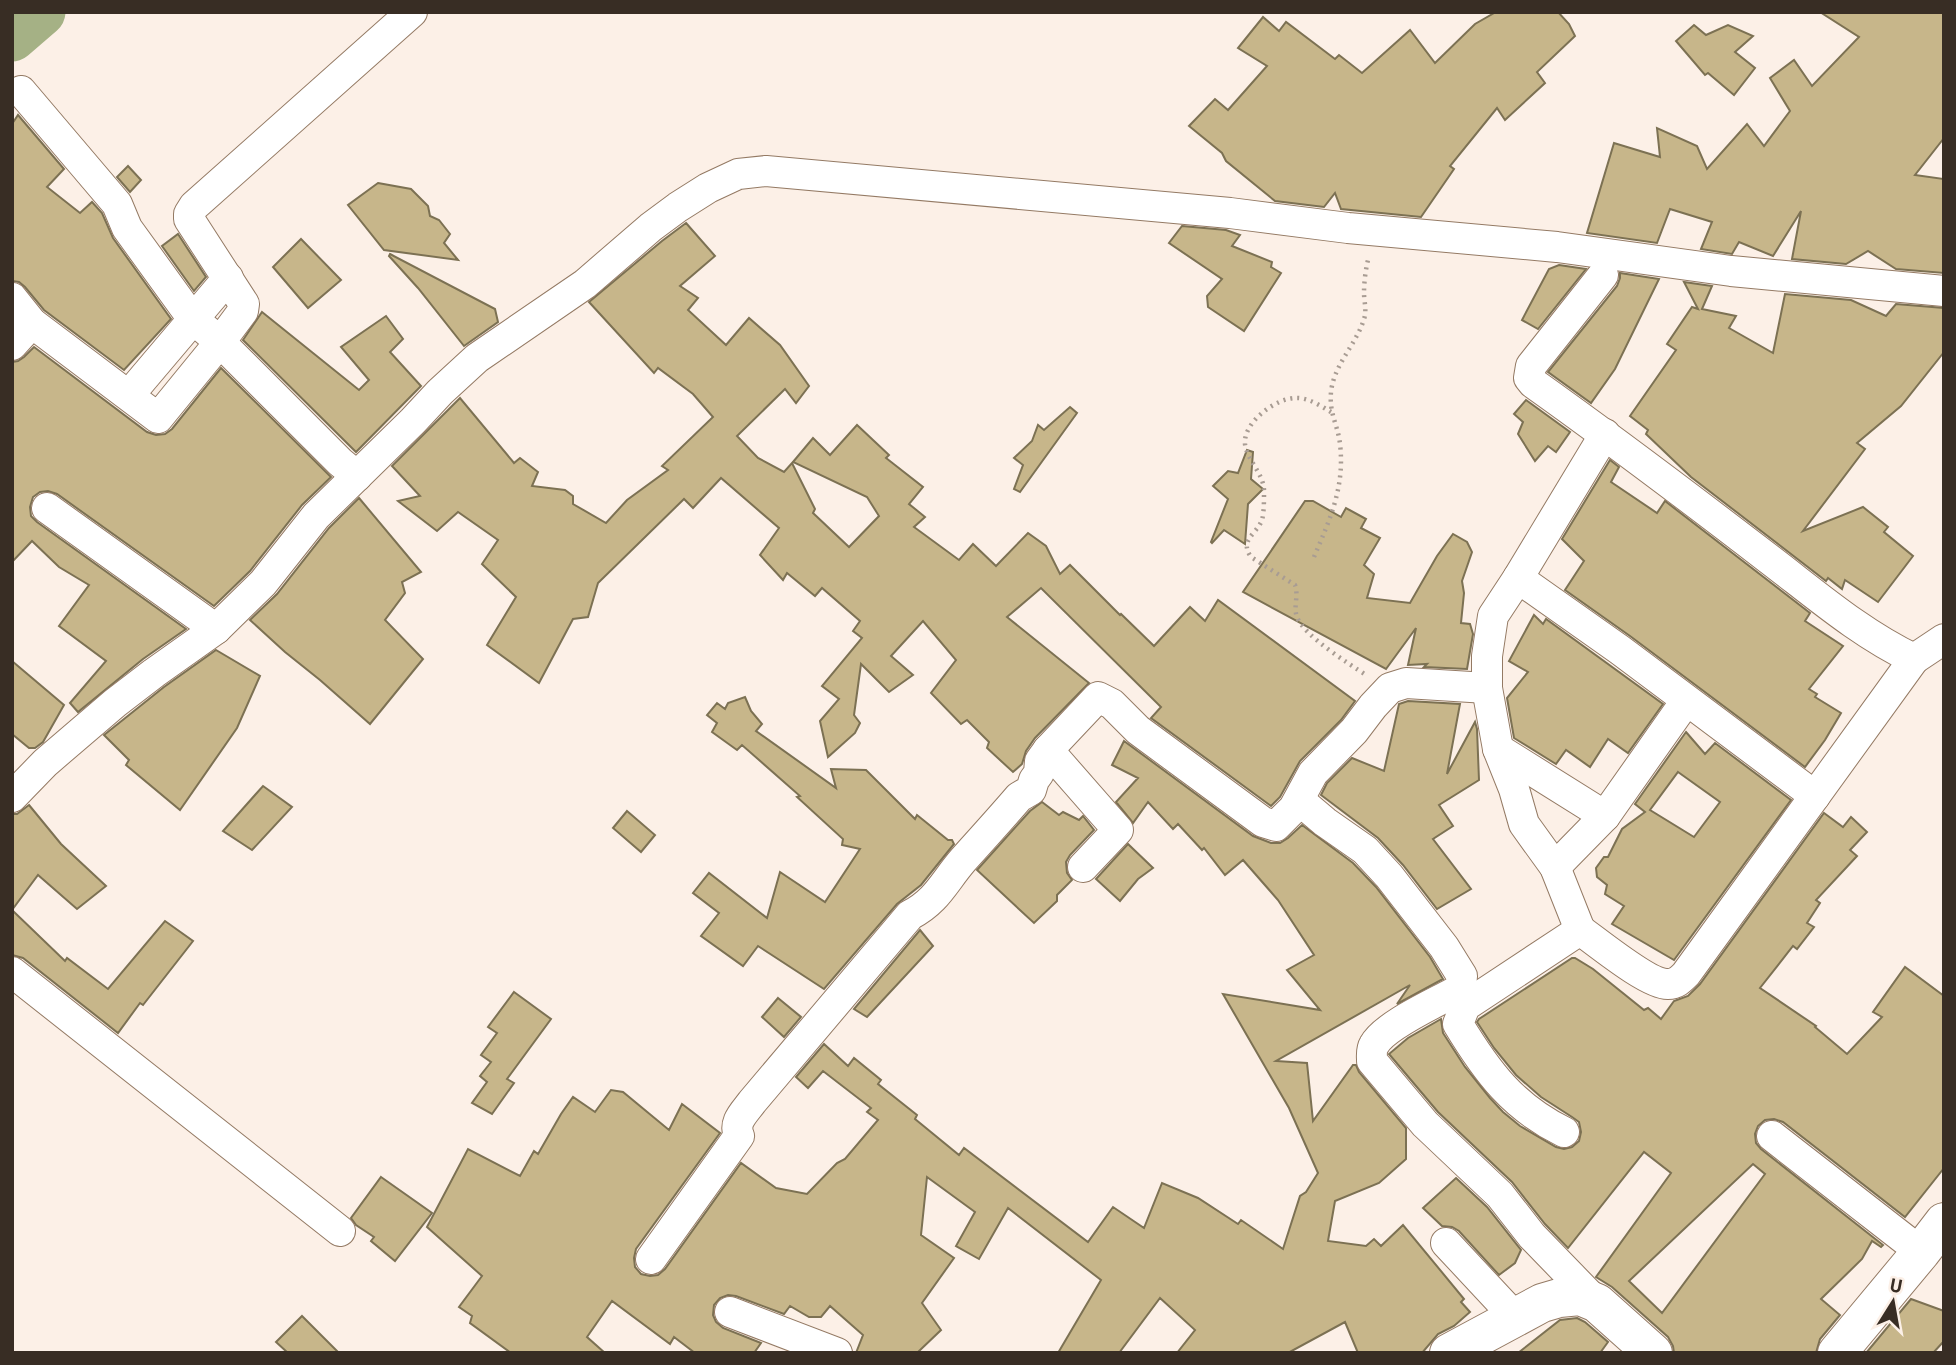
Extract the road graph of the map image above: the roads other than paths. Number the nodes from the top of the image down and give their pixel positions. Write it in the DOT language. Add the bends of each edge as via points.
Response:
graph roads {
  1 [pos="412,12"];
  2 [pos="21,91"];
  3 [pos="1603,275"];
  4 [pos="228,278"];
  5 [pos="1944,291"];
  6 [pos="12,298"];
  7 [pos="192,318"];
  8 [pos="32,323"];
  9 [pos="220,342"];
  10 [pos="12,345"];
  11 [pos="129,395"];
  12 [pos="1605,434"];
  13 [pos="357,476"];
  14 [pos="47,508"];
  15 [pos="1518,578"];
  16 [pos="216,629"];
  17 [pos="1944,639"];
  18 [pos="1914,659"];
  19 [pos="1487,688"];
  20 [pos="1686,701"];
  21 [pos="1498,749"];
  22 [pos="1048,750"];
  23 [pos="1815,796"];
  24 [pos="12,797"];
  25 [pos="1299,800"];
  26 [pos="1605,816"];
  27 [pos="1083,867"];
  28 [pos="1555,867"];
  29 [pos="1580,930"];
  30 [pos="12,972"];
  31 [pos="1564,1132"];
  32 [pos="1772,1136"];
  33 [pos="1944,1222"];
  34 [pos="340,1231"];
  35 [pos="1446,1243"];
  36 [pos="1921,1252"];
  37 [pos="651,1259"];
  38 [pos="1600,1306"];
  39 [pos="730,1312"];
  40 [pos="1516,1317"];
  41 [pos="837,1353"];
  42 [pos="1450,1353"];
  43 [pos="1653,1353"];
  44 [pos="1837,1353"];
  1 -- 4 [label="street" via="194,206 189,219"];
  2 -- 7 [label="street" via="117,204 127,228"];
  3 -- 12 [label="street" via="1531,366 1529,378"];
  4 -- 7 [label="street"];
  4 -- 9 [label="street" via="244,304"];
  5 -- 13 [label="street" via="1230,213 766,171 738,174 678,207 585,284 477,358"];
  6 -- 8 [label="street"];
  7 -- 9 [label="street"];
  7 -- 11 [label="street"];
  8 -- 10 [label="street"];
  8 -- 11 [label="street"];
  9 -- 11 [label="street" via="158,418"];
  9 -- 13 [label="street"];
  12 -- 15 [label="street"];
  12 -- 18 [label="street" via="1838,611"];
  13 -- 16 [label="street"];
  14 -- 16 [label="street"];
  15 -- 19 [label="street" via="1493,616"];
  15 -- 20 [label="street"];
  16 -- 24 [label="street" via="115,703"];
  17 -- 18 [label="street"];
  18 -- 23 [label="street"];
  19 -- 21 [label="street"];
  19 -- 25 [label="street" via="1406,682 1391,688 1313,774"];
  20 -- 23 [label="street"];
  20 -- 26 [label="street"];
  21 -- 26 [label="street"];
  21 -- 28 [label="street" via="1524,824"];
  22 -- 25 [label="street" via="1098,697 1266,824 1277,825"];
  22 -- 27 [label="street" via="1118,830"];
  22 -- 37 [label="street" via="1031,790 1019,797 935,897 910,915 739,1119 740,1136"];
  23 -- 29 [label="street" via="1677,982 1653,981"];
  25 -- 38 [label="street" via="1365,850 1462,976 1461,987 1453,993 1384,1032 1371,1050 1372,1061 1425,1124 1500,1195 1532,1236"];
  26 -- 28 [label="street"];
  28 -- 29 [label="street"];
  29 -- 31 [label="street" via="1465,1006 1458,1024 1493,1078 1538,1117"];
  30 -- 34 [label="street"];
  32 -- 36 [label="street"];
  33 -- 36 [label="street"];
  35 -- 40 [label="street"];
  36 -- 44 [label="street"];
  38 -- 40 [label="street" via="1580,1297 1559,1297"];
  38 -- 43 [label="street"];
  39 -- 41 [label="street"];
  40 -- 42 [label="street"];
}
